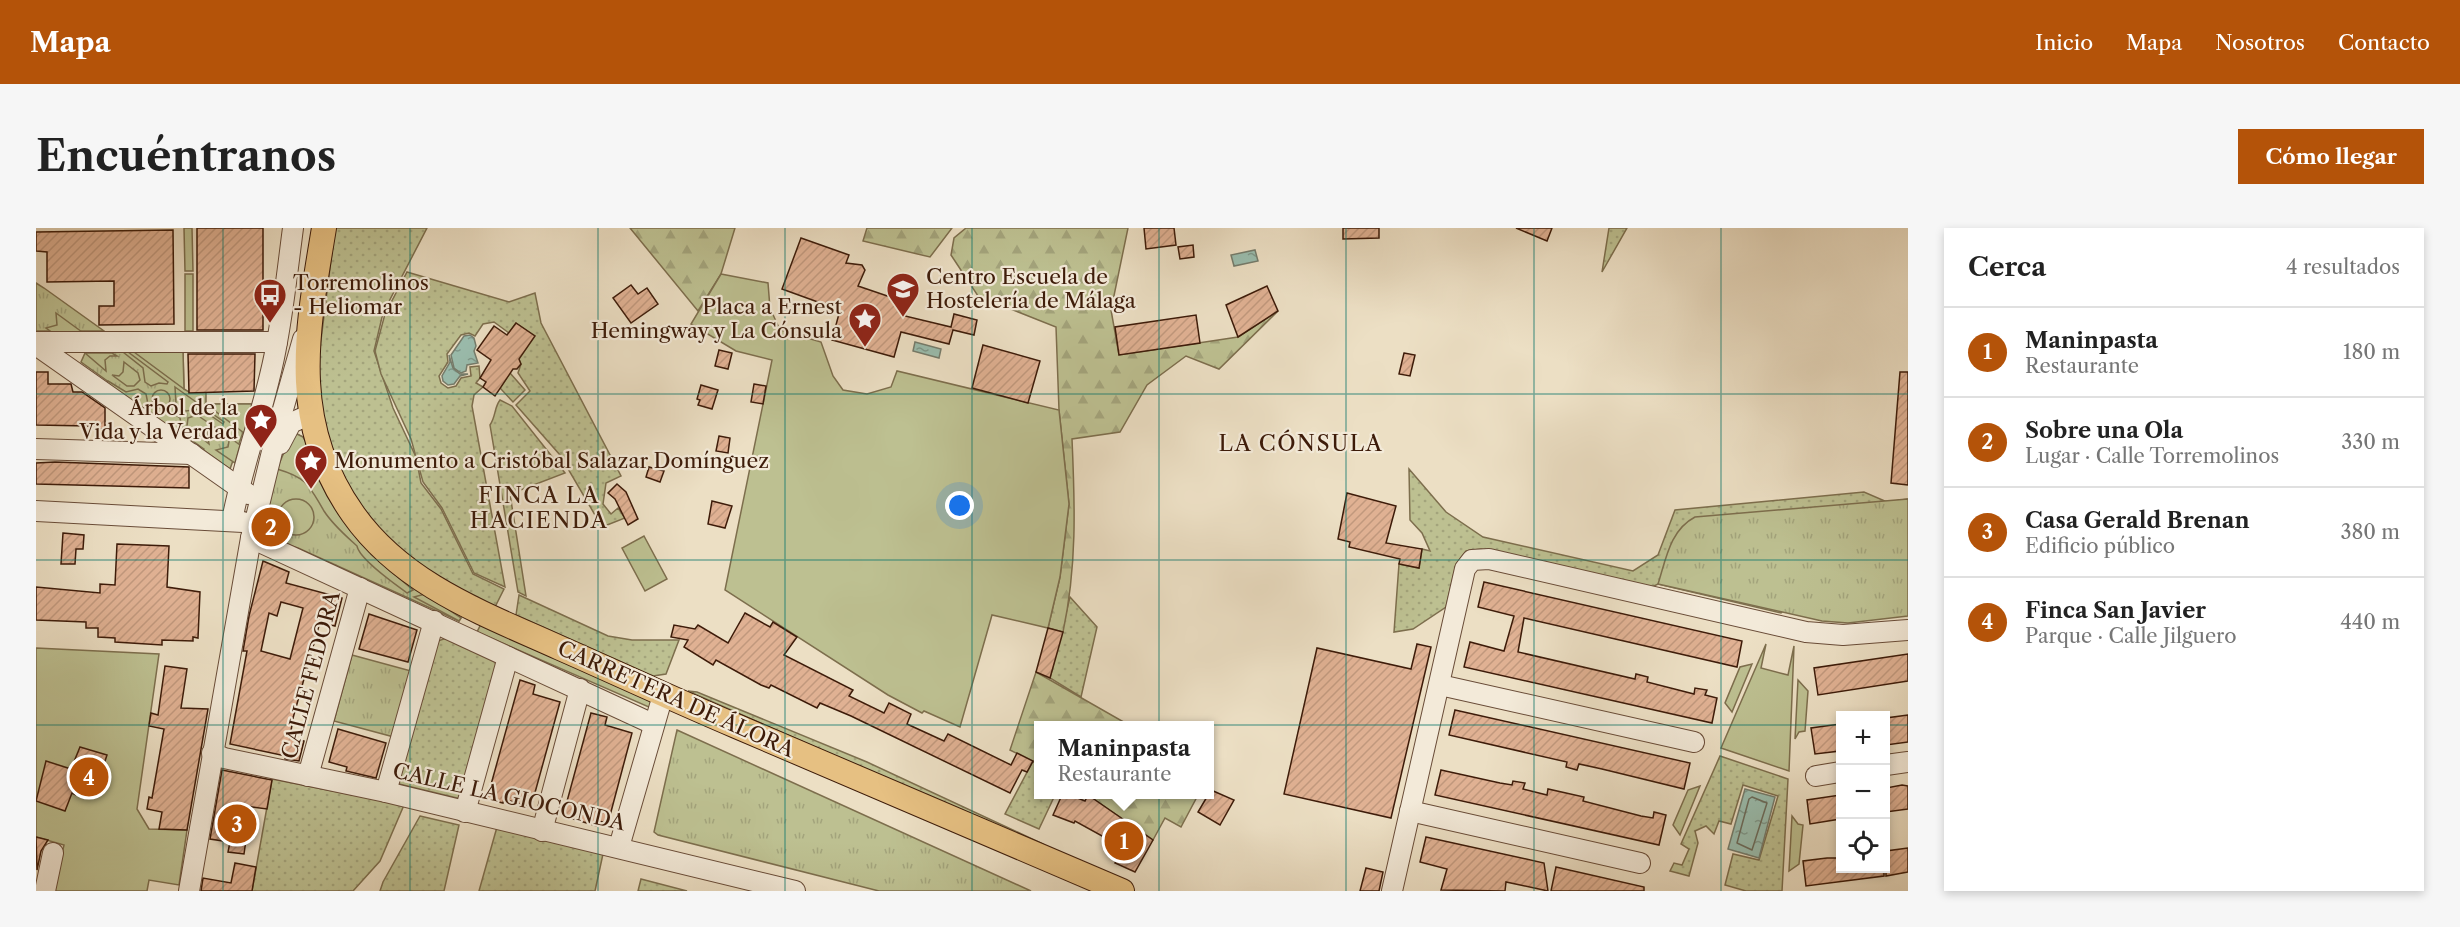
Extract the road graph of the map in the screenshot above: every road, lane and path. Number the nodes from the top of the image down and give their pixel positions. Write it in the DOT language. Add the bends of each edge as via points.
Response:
graph roads {
  1 [pos="293,228"];
  2 [pos="324,228"];
  3 [pos="308,324"];
  4 [pos="277,342"];
  5 [pos="36,343"];
  6 [pos="311,414"];
  7 [pos="36,450"];
  8 [pos="192,454"];
  9 [pos="271,459"];
  10 [pos="238,487"];
  11 [pos="259,503"];
  12 [pos="36,511"];
  13 [pos="232,521"];
  14 [pos="253,530"];
  15 [pos="360,588"];
  16 [pos="434,621"];
  17 [pos="1908,630"];
  18 [pos="508,657"];
  19 [pos="1440,685"];
  20 [pos="580,689"];
  21 [pos="663,694"];
  22 [pos="653,724"];
  23 [pos="1694,742"];
  24 [pos="212,753"];
  25 [pos="1908,762"];
  26 [pos="1890,764"];
  27 [pos="1836,773"];
  28 [pos="308,776"];
  29 [pos="1816,776"];
  30 [pos="386,792"];
  31 [pos="1410,811"];
  32 [pos="465,812"];
  33 [pos="542,831"];
  34 [pos="619,848"];
  35 [pos="53,853"];
  36 [pos="1640,863"];
  37 [pos="757,886"];
  38 [pos="45,891"];
  39 [pos="189,891"];
  40 [pos="795,891"];
  41 [pos="1122,891"];
  42 [pos="1392,891"];
  1 -- 4 [label="street"];
  2 -- 3 [label="main road, CARRETERA DE ÁLORA"];
  3 -- 6 [label="main road, CARRETERA DE ÁLORA" via="307,392"];
  3 -- 9 [label="street"];
  4 -- 5 [label="street"];
  4 -- 10 [label="street"];
  5 -- 8 [label="street"];
  6 -- 9 [label="street" via="291,423"];
  6 -- 21 [label="main road, CARRETERA DE ÁLORA" via="331,476 353,514 381,548 415,576 453,599"];
  7 -- 8 [label="street"];
  8 -- 10 [label="street"];
  9 -- 11 [label="street"];
  10 -- 11 [label="street"];
  10 -- 13 [label="street"];
  11 -- 14 [label="street"];
  12 -- 13 [label="street, CARRETERA DE ÁLORA"];
  13 -- 14 [label="street, CARRETERA DE ÁLORA"];
  14 -- 15 [label="street, CARRETERA DE ÁLORA"];
  14 -- 24 [label="street"];
  15 -- 16 [label="street, CARRETERA DE ÁLORA"];
  15 -- 28 [label="street, CALLE FEDORA"];
  16 -- 18 [label="street, CARRETERA DE ÁLORA"];
  16 -- 30 [label="street"];
  17 -- 19 [label="street" via="1844,635 1806,632 1490,559 1472,560 1465,569"];
  18 -- 20 [label="street, CARRETERA DE ÁLORA"];
  18 -- 32 [label="street"];
  19 -- 23 [label="street"];
  19 -- 31 [label="street"];
  20 -- 22 [label="street, CARRETERA DE ÁLORA"];
  20 -- 33 [label="street"];
  21 -- 22 [label="street"];
  21 -- 41 [label="main road, CARRETERA DE ÁLORA"];
  22 -- 34 [label="street"];
  24 -- 28 [label="street, CALLE LA GIOCONDA"];
  24 -- 39 [label="street"];
  25 -- 26 [label="street"];
  27 -- 29 [label="street"];
  28 -- 30 [label="street, CALLE LA GIOCONDA"];
  30 -- 32 [label="street, CALLE LA GIOCONDA"];
  31 -- 36 [label="street"];
  31 -- 42 [label="street"];
  32 -- 33 [label="street, CALLE LA GIOCONDA"];
  33 -- 34 [label="street, CALLE LA GIOCONDA"];
  34 -- 37 [label="street, CALLE LA GIOCONDA"];
  35 -- 38 [label="street"];
  37 -- 40 [label="street, CALLE LA GIOCONDA"];
}
